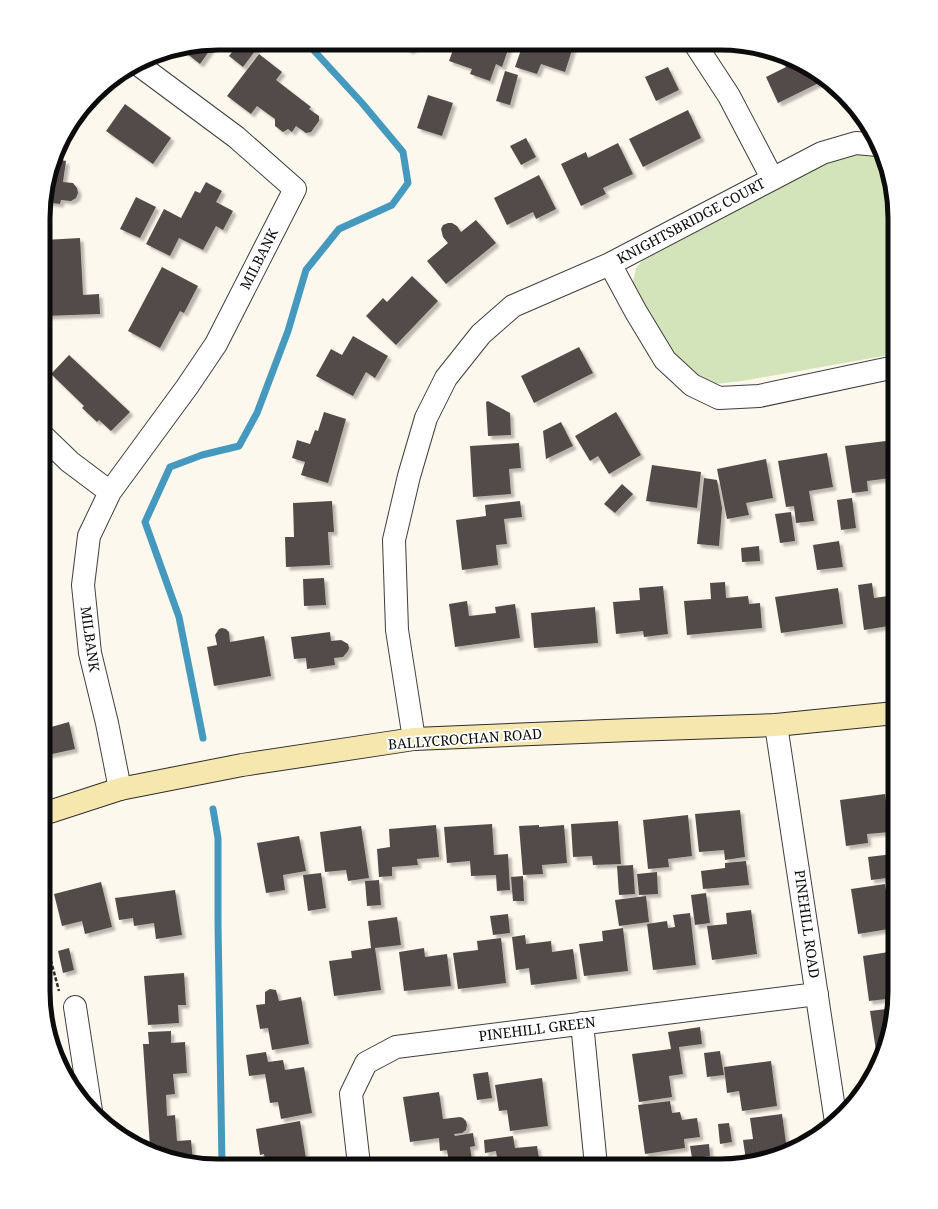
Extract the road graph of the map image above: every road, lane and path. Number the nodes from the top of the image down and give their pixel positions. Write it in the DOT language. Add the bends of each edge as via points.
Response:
graph roads {
  1 [pos="699,50"];
  2 [pos="142,67"];
  3 [pos="872,144"];
  4 [pos="772,178"];
  5 [pos="610,264"];
  6 [pos="888,368"];
  7 [pos="50,443"];
  8 [pos="110,492"];
  9 [pos="888,714"];
  10 [pos="776,725"];
  11 [pos="414,739"];
  12 [pos="120,789"];
  13 [pos="50,812"];
  14 [pos="50,958"];
  15 [pos="817,994"];
  16 [pos="75,1006"];
  17 [pos="582,1023"];
  18 [pos="89,1098"];
  19 [pos="835,1114"];
  20 [pos="358,1159"];
  21 [pos="595,1159"];
  1 -- 4 [label="street, KNIGHTSBRIDGE COURT" via="729,96"];
  2 -- 8 [label="street, MILBANK" via="236,137 295,189 216,344"];
  3 -- 4 [label="street, KNIGHTSBRIDGE COURT" via="856,143 822,153"];
  4 -- 5 [label="street, KNIGHTSBRIDGE COURT"];
  5 -- 6 [label="street, KNIGHTSBRIDGE COURT" via="665,360 692,385 719,398 759,396"];
  5 -- 11 [label="street, KNIGHTSBRIDGE COURT" via="513,306 481,334 446,378 426,418 408,476 394,540 397,630"];
  7 -- 8 [label="street" via="70,462"];
  8 -- 12 [label="street, MILBANK" via="89,536 83,585 90,653"];
  9 -- 10 [label="street, BALLYCROCHAN ROAD"];
  10 -- 11 [label="street, BALLYCROCHAN ROAD"];
  10 -- 15 [label="street, PINEHILL ROAD"];
  11 -- 12 [label="street, BALLYCROCHAN ROAD" via="242,765"];
  12 -- 13 [label="street, BALLYCROCHAN ROAD"];
  14 -- 16 [label="path" via="59,992"];
  15 -- 17 [label="street, PINEHILL GREEN"];
  15 -- 19 [label="street, PINEHILL ROAD"];
  16 -- 18 [label="street"];
  17 -- 20 [label="street, PINEHILL GREEN" via="396,1047 366,1063 351,1094"];
  17 -- 21 [label="street"];
}
